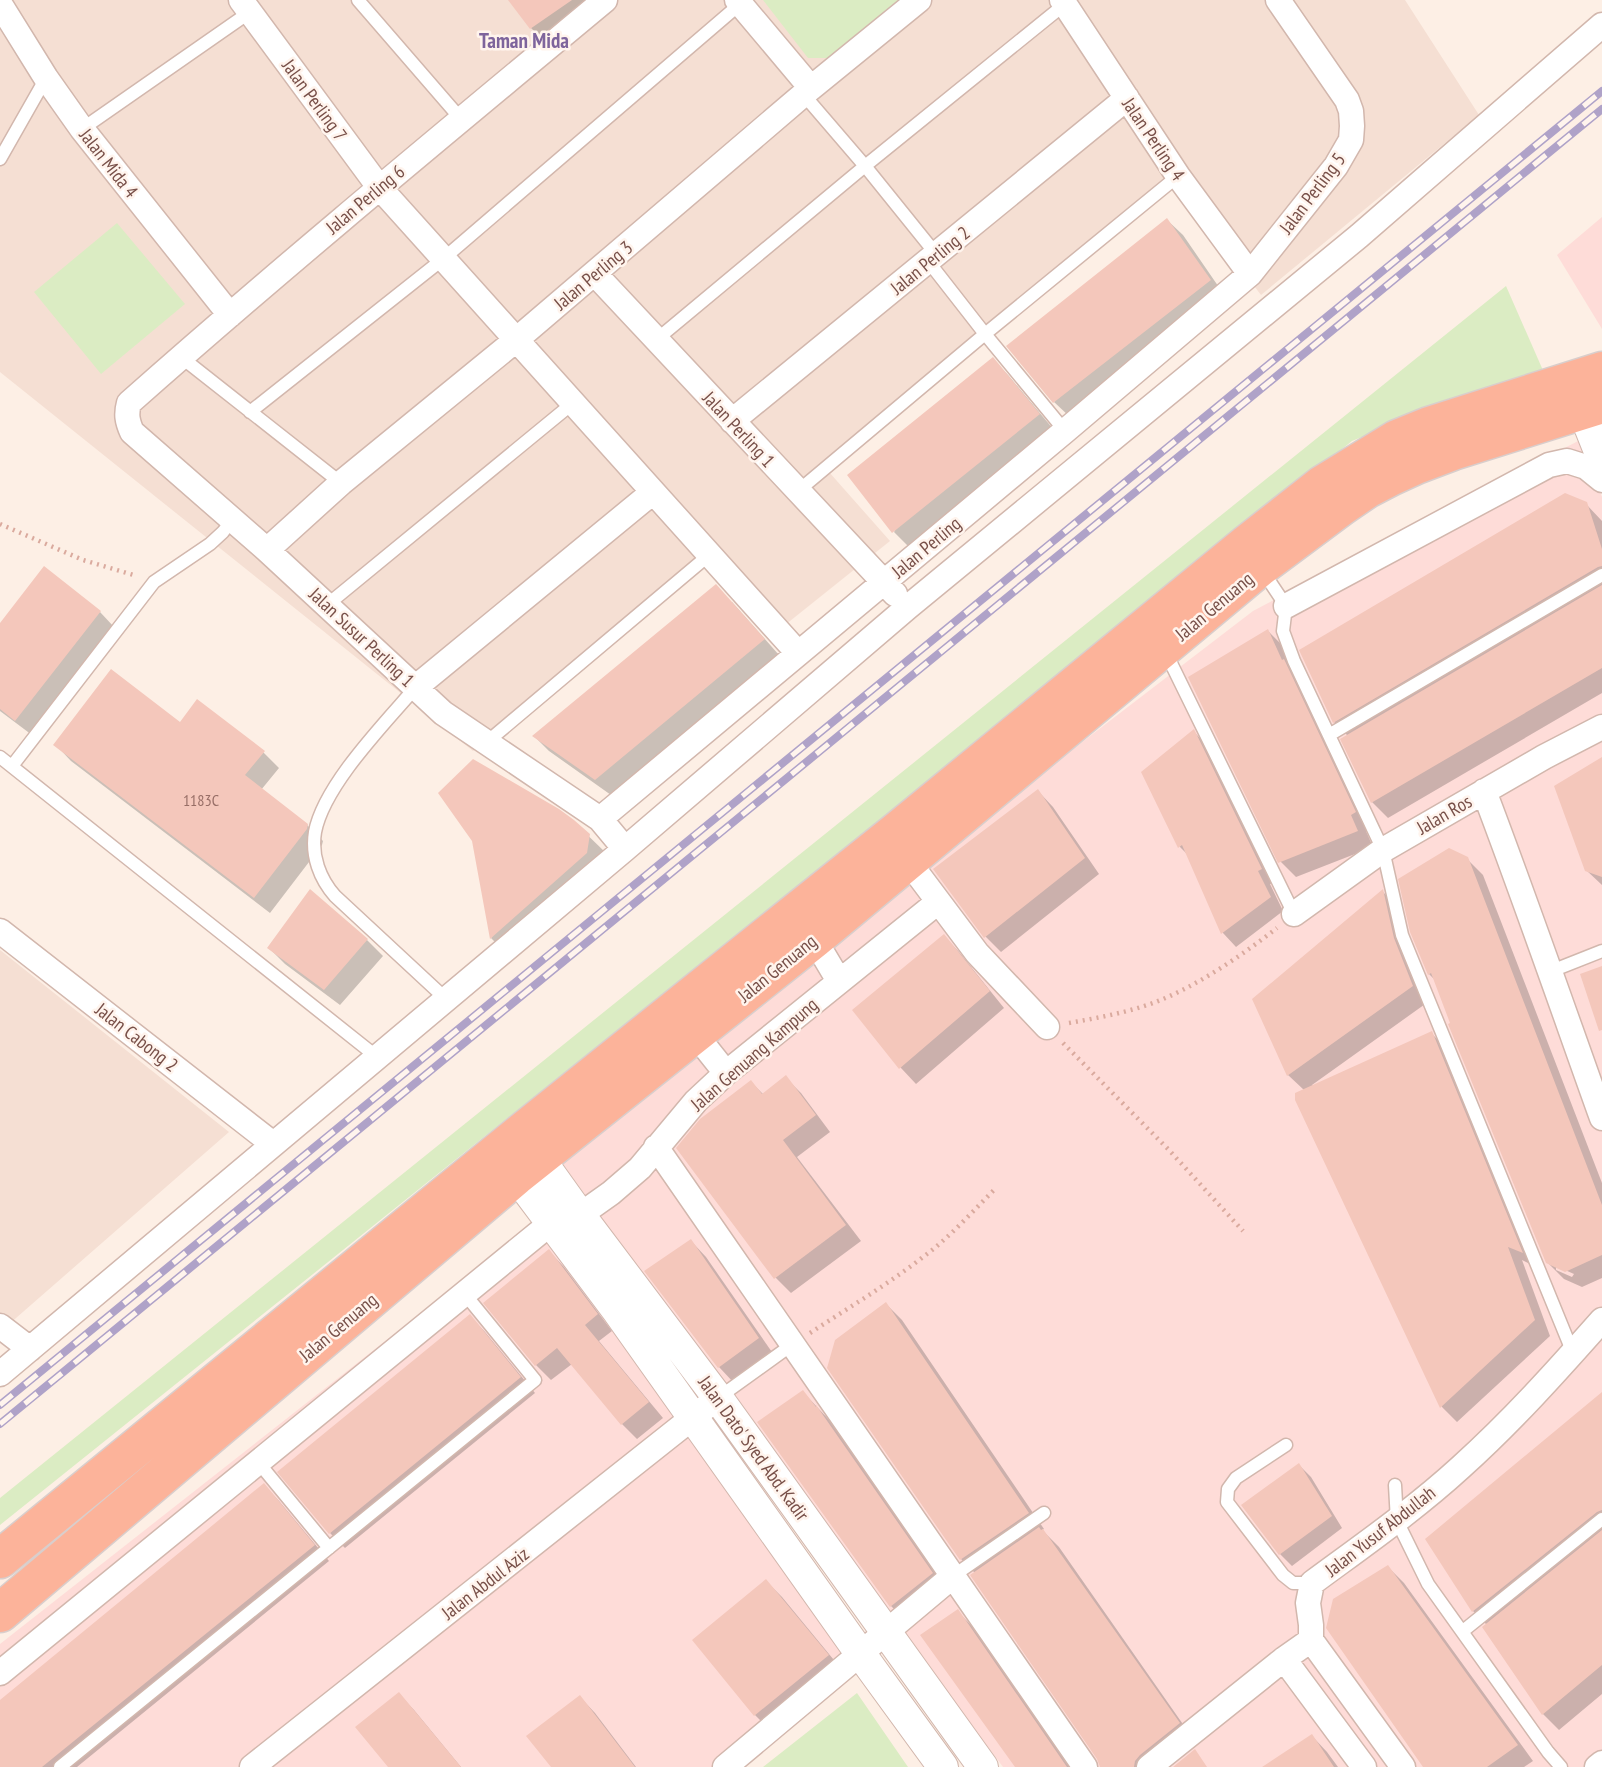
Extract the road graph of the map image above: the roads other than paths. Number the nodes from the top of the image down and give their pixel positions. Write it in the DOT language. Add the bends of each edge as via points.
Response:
graph roads {
  1 [pos="358,0"];
  2 [pos="605,0"];
  3 [pos="919,0"];
  4 [pos="1278,0"];
  5 [pos="738,2"];
  6 [pos="1064,2"];
  7 [pos="0,4"];
  8 [pos="246,6"];
  9 [pos="1602,24"];
  10 [pos="46,78"];
  11 [pos="807,92"];
  12 [pos="1127,98"];
  13 [pos="461,119"];
  14 [pos="82,130"];
  15 [pos="0,159"];
  16 [pos="865,166"];
  17 [pos="1178,176"];
  18 [pos="379,187"];
  19 [pos="932,258"];
  20 [pos="443,259"];
  21 [pos="595,274"];
  22 [pos="1250,274"];
  23 [pos="230,315"];
  24 [pos="985,334"];
  25 [pos="516,340"];
  26 [pos="656,340"];
  27 [pos="181,357"];
  28 [pos="1589,391"];
  29 [pos="129,403"];
  30 [pos="573,403"];
  31 [pos="250,412"];
  32 [pos="732,421"];
  33 [pos="1065,431"];
  34 [pos="1602,459"];
  35 [pos="1602,480"];
  36 [pos="341,483"];
  37 [pos="798,491"];
  38 [pos="653,492"];
  39 [pos="232,520"];
  40 [pos="267,550"];
  41 [pos="709,555"];
  42 [pos="1260,567"];
  43 [pos="1602,575"];
  44 [pos="884,583"];
  45 [pos="327,605"];
  46 [pos="1286,606"];
  47 [pos="908,607"];
  48 [pos="1163,649"];
  49 [pos="798,653"];
  50 [pos="416,687"];
  51 [pos="1602,727"];
  52 [pos="1329,734"];
  53 [pos="487,741"];
  54 [pos="0,757"];
  55 [pos="12,766"];
  56 [pos="1484,791"];
  57 [pos="600,819"];
  58 [pos="625,849"];
  59 [pos="1383,850"];
  60 [pos="908,861"];
  61 [pos="938,902"];
  62 [pos="1294,914"];
  63 [pos="0,930"];
  64 [pos="814,939"];
  65 [pos="1602,951"];
  66 [pos="1549,972"];
  67 [pos="839,981"];
  68 [pos="446,999"];
  69 [pos="1047,1027"];
  70 [pos="695,1034"];
  71 [pos="377,1057"];
  72 [pos="726,1073"];
  73 [pos="1602,1118"];
  74 [pos="274,1144"];
  75 [pos="656,1147"];
  76 [pos="526,1156"];
  77 [pos="579,1215"];
  78 [pos="551,1223"];
  79 [pos="464,1293"];
  80 [pos="1602,1320"];
  81 [pos="0,1326"];
  82 [pos="793,1344"];
  83 [pos="30,1349"];
  84 [pos="1573,1353"];
  85 [pos="0,1374"];
  86 [pos="718,1398"];
  87 [pos="694,1417"];
  88 [pos="1286,1445"];
  89 [pos="258,1462"];
  90 [pos="1395,1485"];
  91 [pos="1045,1513"];
  92 [pos="1602,1519"];
  93 [pos="1397,1521"];
  94 [pos="329,1548"];
  95 [pos="0,1559"];
  96 [pos="953,1576"];
  97 [pos="1312,1583"];
  98 [pos="0,1613"];
  99 [pos="1463,1631"];
  100 [pos="886,1632"];
  101 [pos="1311,1640"];
  102 [pos="860,1653"];
  103 [pos="1284,1659"];
  104 [pos="0,1673"];
  105 [pos="1602,1763"];
  106 [pos="60,1767"];
  107 [pos="252,1767"];
  108 [pos="725,1767"];
  109 [pos="943,1767"];
  110 [pos="983,1767"];
  111 [pos="1085,1767"];
  112 [pos="1149,1767"];
  113 [pos="1364,1767"];
  114 [pos="1403,1767"];
  115 [pos="1561,1767"];
  116 [pos="1597,1767"];
  1 -- 13 [label="lane"];
  2 -- 13 [label="street, Jalan Perling 6"];
  3 -- 11 [label="street, Jalan Perling 3"];
  4 -- 22 [label="street, Jalan Perling 5" via="1347,100 1351,140 1336,166"];
  5 -- 11 [label="street"];
  5 -- 20 [label="lane"];
  6 -- 12 [label="street, Jalan Perling 4"];
  6 -- 16 [label="lane"];
  7 -- 10 [label="street, Jalan Mida 4"];
  8 -- 14 [label="lane"];
  8 -- 18 [label="street, Jalan Perling 7"];
  9 -- 47 [label="street" via="1359,236"];
  10 -- 14 [label="street, Jalan Mida 4"];
  10 -- 15 [label="lane"];
  11 -- 16 [label="lane"];
  11 -- 21 [label="street, Jalan Perling 3"];
  12 -- 17 [label="street, Jalan Perling 4"];
  12 -- 19 [label="street, Jalan Perling 2"];
  13 -- 18 [label="street, Jalan Perling 6"];
  14 -- 23 [label="street, Jalan Mida 4"];
  16 -- 19 [label="lane"];
  16 -- 26 [label="lane"];
  17 -- 22 [label="street, Jalan Perling 4"];
  17 -- 24 [label="lane"];
  18 -- 20 [label="street, Jalan Perling 7"];
  18 -- 23 [label="street, Jalan Perling 6"];
  19 -- 24 [label="lane"];
  19 -- 32 [label="street, Jalan Perling 2"];
  20 -- 25 [label="street, Jalan Perling 7"];
  20 -- 31 [label="lane"];
  21 -- 25 [label="street, Jalan Perling 3"];
  21 -- 26 [label="street, Jalan Perling 1"];
  22 -- 33 [label="street, Jalan Perling"];
  23 -- 27 [label="street, Jalan Perling 6"];
  24 -- 33 [label="lane"];
  24 -- 37 [label="lane"];
  25 -- 30 [label="street, Jalan Perling 7"];
  25 -- 36 [label="street, Jalan Perling 3"];
  26 -- 32 [label="street, Jalan Perling 1"];
  27 -- 29 [label="street, Jalan Perling 6"];
  27 -- 31 [label="lane"];
  28 -- 34 [label="street"];
  28 -- 42 [label="highway, Jalan Genuang" via="1367,489"];
  28 -- 76 [label="highway, Jalan Genuang" via="1429,426 1397,439 1322,485 896,832"];
  29 -- 39 [label="street, Jalan Susur Perling 1" via="126,414 132,432"];
  30 -- 38 [label="street, Jalan Perling 7"];
  30 -- 45 [label="lane"];
  31 -- 36 [label="lane"];
  32 -- 37 [label="street, Jalan Perling 1"];
  33 -- 44 [label="street, Jalan Perling"];
  35 -- 46 [label="street" via="1586,467 1567,461 1549,465"];
  36 -- 40 [label="street, Jalan Perling 3"];
  37 -- 44 [label="street, Jalan Perling 1"];
  38 -- 41 [label="street, Jalan Perling 7"];
  38 -- 50 [label="street"];
  39 -- 40 [label="street, Jalan Susur Perling 1"];
  39 -- 55 [label="lane" via="210,544 154,582"];
  40 -- 45 [label="street, Jalan Susur Perling 1"];
  41 -- 49 [label="street, Jalan Perling 7"];
  41 -- 53 [label="lane"];
  42 -- 46 [label="lane"];
  42 -- 48 [label="highway, Jalan Genuang"];
  43 -- 52 [label="lane"];
  44 -- 47 [label="street, Jalan Perling 1"];
  44 -- 49 [label="street, Jalan Perling"];
  45 -- 50 [label="street, Jalan Susur Perling 1"];
  46 -- 52 [label="lane" via="1283,631"];
  47 -- 58 [label="street"];
  48 -- 60 [label="highway, Jalan Genuang"];
  48 -- 62 [label="lane"];
  49 -- 57 [label="street, Jalan Perling"];
  50 -- 53 [label="street, Jalan Susur Perling 1" via="443,713"];
  50 -- 68 [label="lane" via="335,787 322,809 315,854 318,869 335,897"];
  51 -- 56 [label="street, Jalan Ros"];
  52 -- 59 [label="lane"];
  53 -- 57 [label="street, Jalan Susur Perling 1"];
  54 -- 55 [label="lane"];
  55 -- 71 [label="lane"];
  56 -- 59 [label="street, Jalan Ros"];
  56 -- 66 [label="street"];
  57 -- 58 [label="street, Jalan Susur Perling 1"];
  58 -- 68 [label="street"];
  59 -- 62 [label="street, Jalan Ros"];
  59 -- 84 [label="lane" via="1402,935"];
  60 -- 61 [label="street"];
  60 -- 64 [label="highway, Jalan Genuang"];
  61 -- 67 [label="street, Jalan Genuang Kampung"];
  61 -- 69 [label="street" via="977,953"];
  63 -- 74 [label="street, Jalan Cabong 2"];
  64 -- 67 [label="street"];
  64 -- 70 [label="highway, Jalan Genuang"];
  65 -- 66 [label="lane"];
  66 -- 73 [label="street"];
  67 -- 72 [label="street, Jalan Genuang Kampung"];
  68 -- 71 [label="street"];
  70 -- 72 [label="street"];
  70 -- 76 [label="highway, Jalan Genuang"];
  71 -- 74 [label="street"];
  72 -- 75 [label="street, Jalan Genuang Kampung"];
  74 -- 83 [label="street"];
  75 -- 77 [label="street, Jalan Genuang Kampung" via="640,1168"];
  75 -- 82 [label="street"];
  76 -- 77 [label="street, Jalan Dato' Syed Abd. Kadir"];
  76 -- 78 [label="street, Jalan Dato' Syed Abd. Kadir"];
  76 -- 95 [label="highway, Jalan Genuang"];
  76 -- 98 [label="highway, Jalan Genuang"];
  77 -- 86 [label="street, Jalan Dato' Syed Abd. Kadir"];
  78 -- 79 [label="street"];
  78 -- 87 [label="street, Jalan Dato' Syed Abd. Kadir"];
  79 -- 89 [label="street"];
  79 -- 94 [label="lane" via="535,1380"];
  80 -- 84 [label="street, Jalan Yusuf Abdullah"];
  81 -- 83 [label="street"];
  82 -- 86 [label="lane"];
  82 -- 96 [label="street"];
  83 -- 85 [label="street"];
  84 -- 93 [label="street, Jalan Yusuf Abdullah" via="1460,1468"];
  86 -- 87 [label="street, Jalan Abdul Aziz"];
  86 -- 100 [label="street, Jalan Dato' Syed Abd. Kadir"];
  87 -- 102 [label="street, Jalan Dato' Syed Abd. Kadir"];
  87 -- 107 [label="street, Jalan Abdul Aziz"];
  88 -- 97 [label="lane" via="1236,1478 1228,1489 1227,1502 1283,1575 1293,1583"];
  89 -- 94 [label="lane"];
  89 -- 104 [label="street"];
  90 -- 93 [label="lane"];
  91 -- 96 [label="lane"];
  92 -- 99 [label="lane"];
  93 -- 97 [label="street, Jalan Yusuf Abdullah"];
  93 -- 99 [label="lane" via="1428,1584"];
  94 -- 106 [label="lane"];
  96 -- 100 [label="street"];
  96 -- 111 [label="street"];
  97 -- 101 [label="street, Jalan Yusuf Abdullah" via="1308,1603"];
  99 -- 115 [label="lane"];
  100 -- 102 [label="street"];
  100 -- 110 [label="street, Jalan Dato' Syed Abd. Kadir"];
  101 -- 103 [label="street"];
  101 -- 114 [label="street"];
  102 -- 108 [label="street"];
  102 -- 109 [label="street, Jalan Dato' Syed Abd. Kadir"];
  103 -- 112 [label="street"];
  103 -- 113 [label="street"];
  105 -- 116 [label="street"];
}
